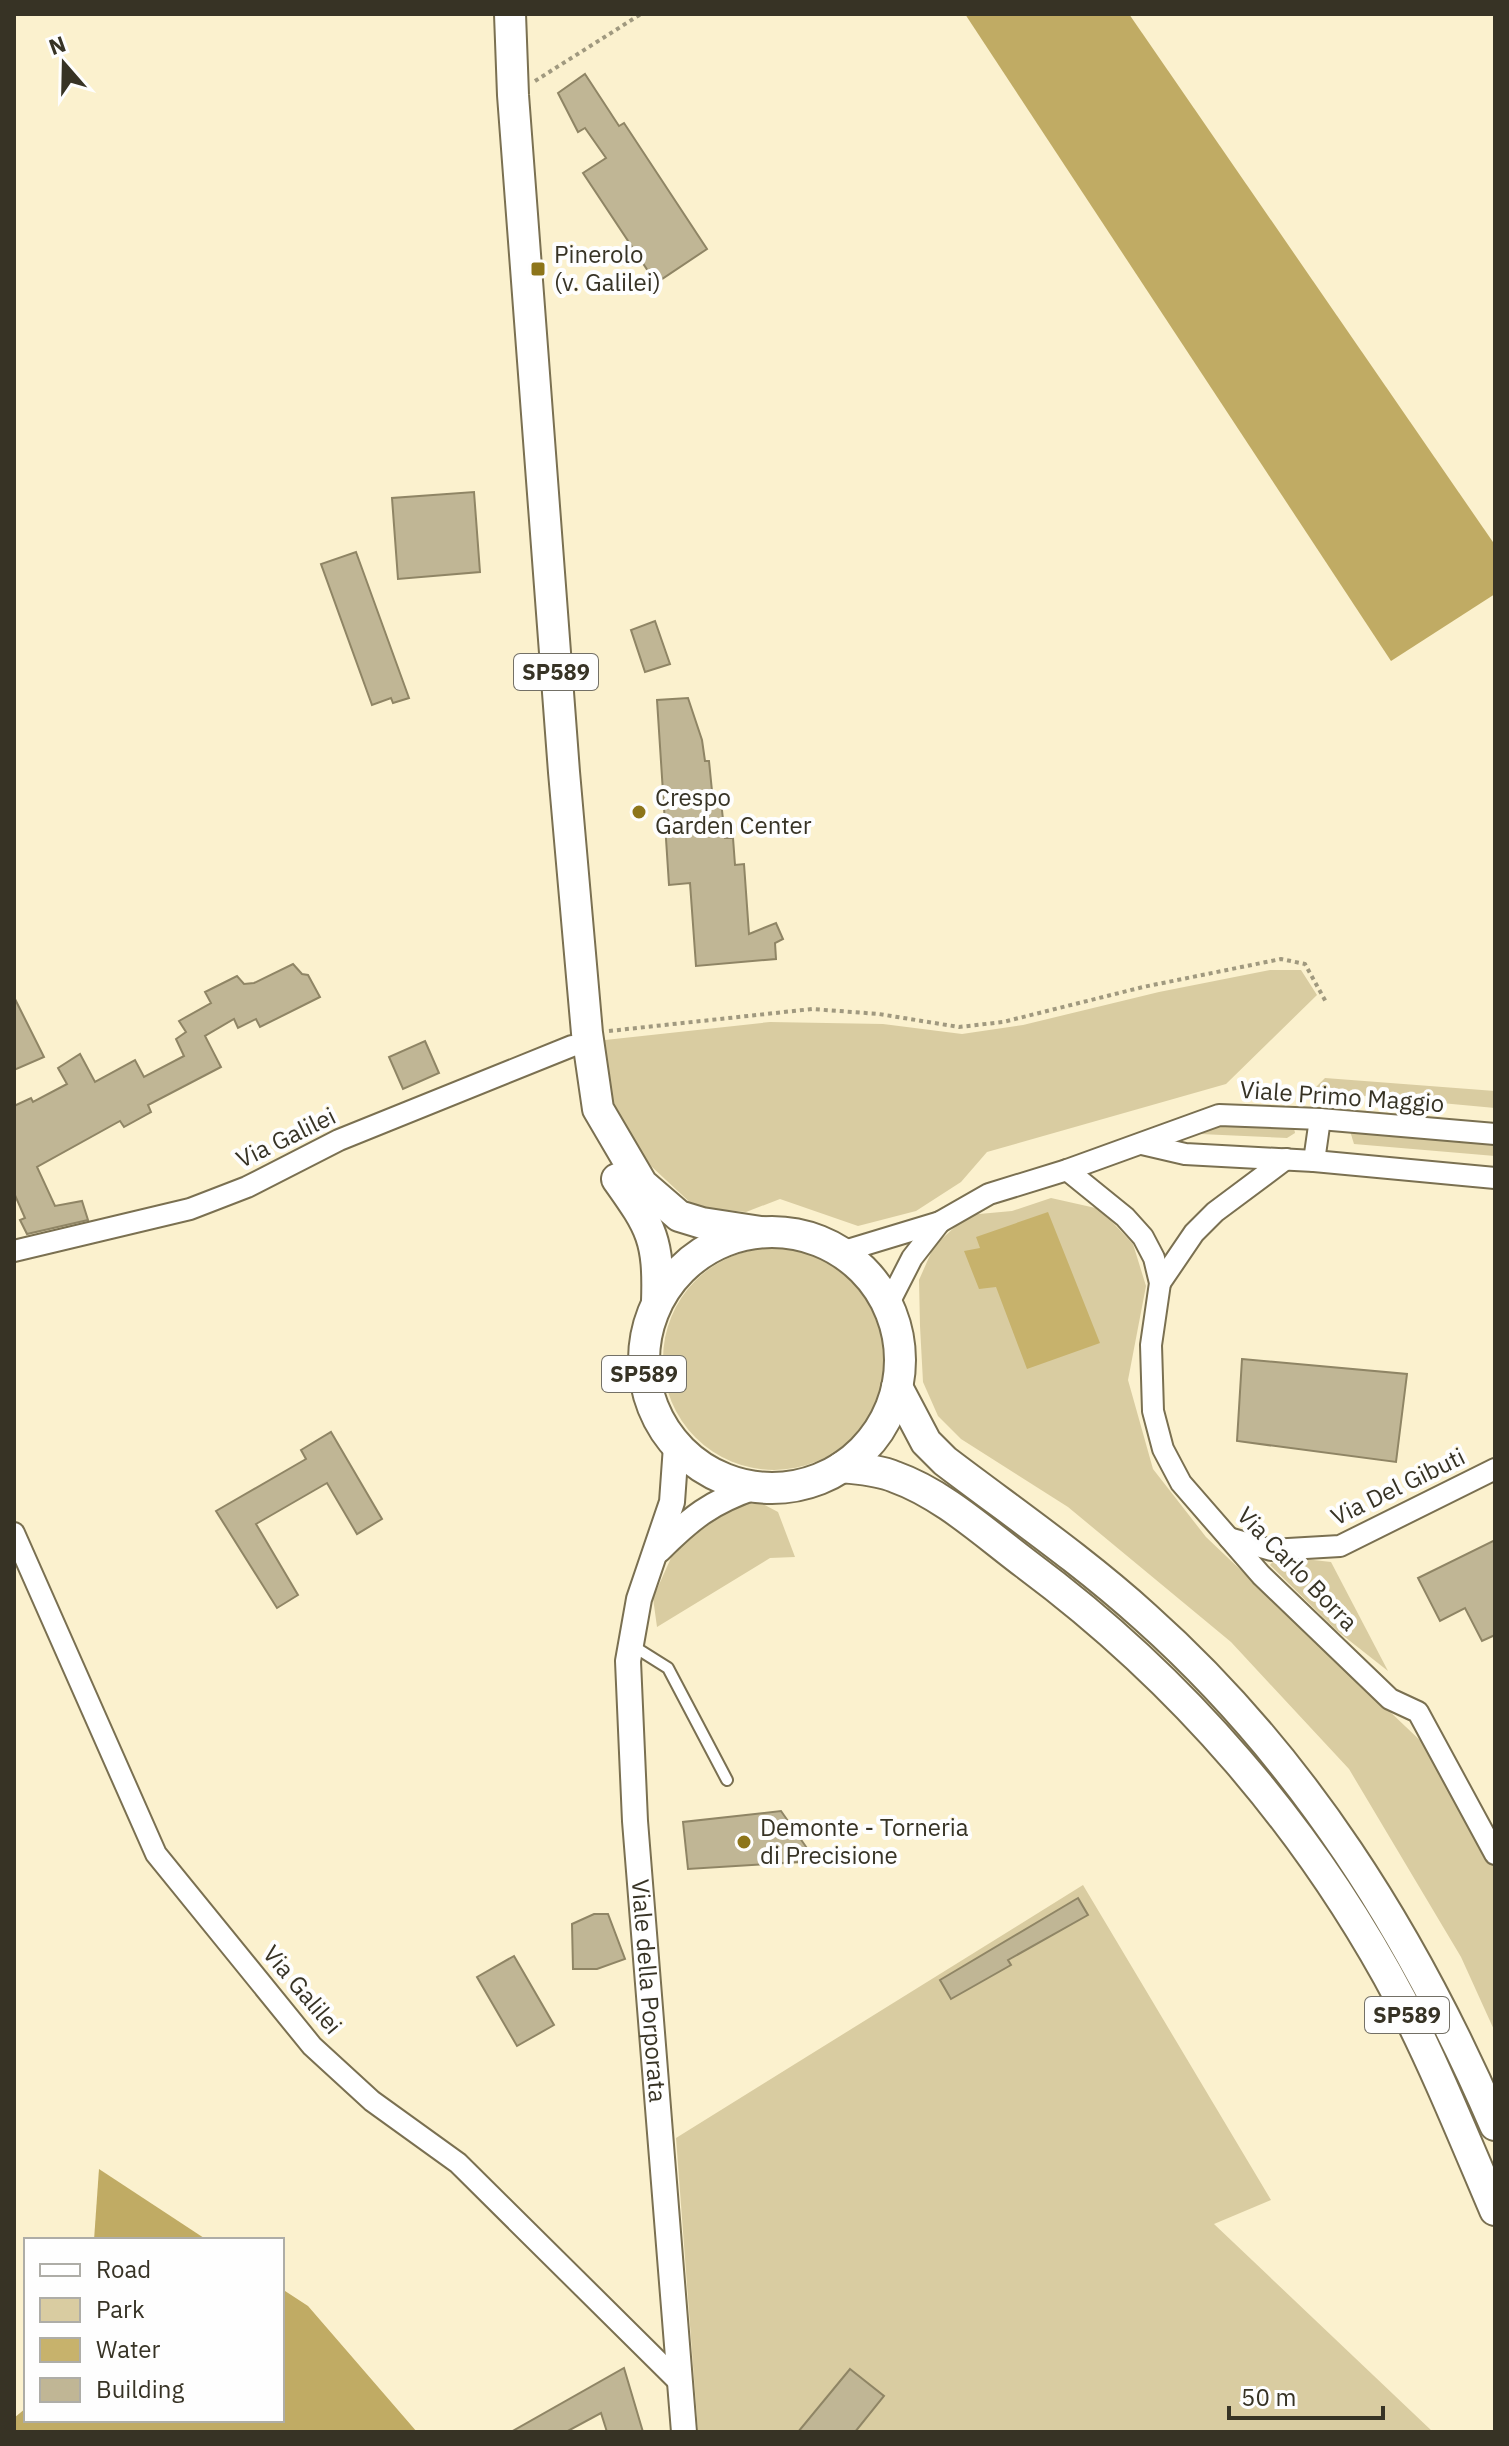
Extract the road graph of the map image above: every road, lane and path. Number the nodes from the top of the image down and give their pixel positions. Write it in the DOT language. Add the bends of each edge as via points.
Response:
graph roads {
  1 [pos="490,14"];
  2 [pos="510,14"];
  3 [pos="641,14"];
  4 [pos="513,95"];
  5 [pos="1326,1002"];
  6 [pos="580,1039"];
  7 [pos="1320,1119"];
  8 [pos="1495,1134"];
  9 [pos="1142,1144"];
  10 [pos="1286,1159"];
  11 [pos="1314,1161"];
  12 [pos="1067,1170"];
  13 [pos="1495,1178"];
  14 [pos="940,1222"];
  15 [pos="761,1232"];
  16 [pos="14,1251"];
  17 [pos="841,1252"];
  18 [pos="1160,1283"];
  19 [pos="657,1302"];
  20 [pos="888,1305"];
  21 [pos="897,1387"];
  22 [pos="676,1446"];
  23 [pos="842,1467"];
  24 [pos="1495,1469"];
  25 [pos="755,1487"];
  26 [pos="14,1533"];
  27 [pos="1229,1538"];
  28 [pos="657,1552"];
  29 [pos="631,1645"];
  30 [pos="727,1780"];
  31 [pos="1495,1854"];
  32 [pos="1495,2125"];
  33 [pos="1495,2210"];
  34 [pos="680,2383"];
  35 [pos="684,2432"];
  1 -- 6 [label="main road, SP589" via="545,763"];
  2 -- 4 [label="main road, SP589"];
  3 -- 4 [label="path"];
  4 -- 6 [label="main road, SP589"];
  5 -- 6 [label="path" via="1305,964 1281,959 1003,1022 959,1027 812,1009"];
  6 -- 15 [label="main road, SP589" via="598,1109 642,1184 679,1216"];
  6 -- 16 [label="street, Via Galilei" via="190,1209"];
  6 -- 19 [label="main road, SP589" via="581,1109 591,1138 654,1237"];
  7 -- 8 [label="street, Viale Primo Maggio"];
  7 -- 9 [label="street, Viale Primo Maggio" via="1219,1115"];
  7 -- 11 [label="street"];
  9 -- 10 [label="street" via="1185,1154"];
  9 -- 12 [label="street, Viale Primo Maggio"];
  10 -- 11 [label="street"];
  10 -- 18 [label="street, Via Carlo Borra" via="1215,1212"];
  11 -- 13 [label="street"];
  12 -- 14 [label="street, Viale Primo Maggio" via="989,1194"];
  12 -- 18 [label="street, Via Carlo Borra" via="1143,1237"];
  14 -- 17 [label="street"];
  14 -- 20 [label="street" via="912,1258"];
  15 -- 17 [label="main road, SP589" via="789,1232"];
  15 -- 19 [label="main road, SP589" via="733,1237 702,1252 676,1274"];
  17 -- 20 [label="main road, SP589" via="868,1275"];
  18 -- 27 [label="street, Via Carlo Borra" via="1151,1358 1153,1411 1163,1449 1181,1483"];
  19 -- 22 [label="main road, SP589" via="645,1338 644,1377 655,1414"];
  20 -- 21 [label="main road, SP589" via="900,1345"];
  21 -- 23 [label="main road, SP589" via="886,1418 867,1446"];
  21 -- 32 [label="main road, SP589" via="926,1442 945,1461 1146,1618 1262,1736 1325,1814 1375,1888 1439,2004"];
  22 -- 25 [label="main road, SP589" via="699,1466"];
  22 -- 28 [label="street, Viale della Porporata" via="672,1502"];
  23 -- 25 [label="main road, SP589" via="815,1481"];
  23 -- 33 [label="main road, SP589" via="894,1476 965,1518 1126,1644 1237,1757 1330,1883 1401,2000"];
  24 -- 27 [label="street, Via Del Gibuti" via="1340,1546 1271,1550"];
  25 -- 28 [label="street" via="697,1512"];
  26 -- 34 [label="street, Via Galilei" via="156,1854 312,2046 372,2101 458,2163"];
  27 -- 31 [label="street, Via Carlo Borra" via="1390,1699 1418,1712"];
  28 -- 29 [label="street, Viale della Porporata" via="639,1599"];
  29 -- 30 [label="lane" via="668,1668"];
  29 -- 34 [label="street, Viale della Porporata" via="635,1821"];
  34 -- 35 [label="street, Viale della Porporata"];
}
